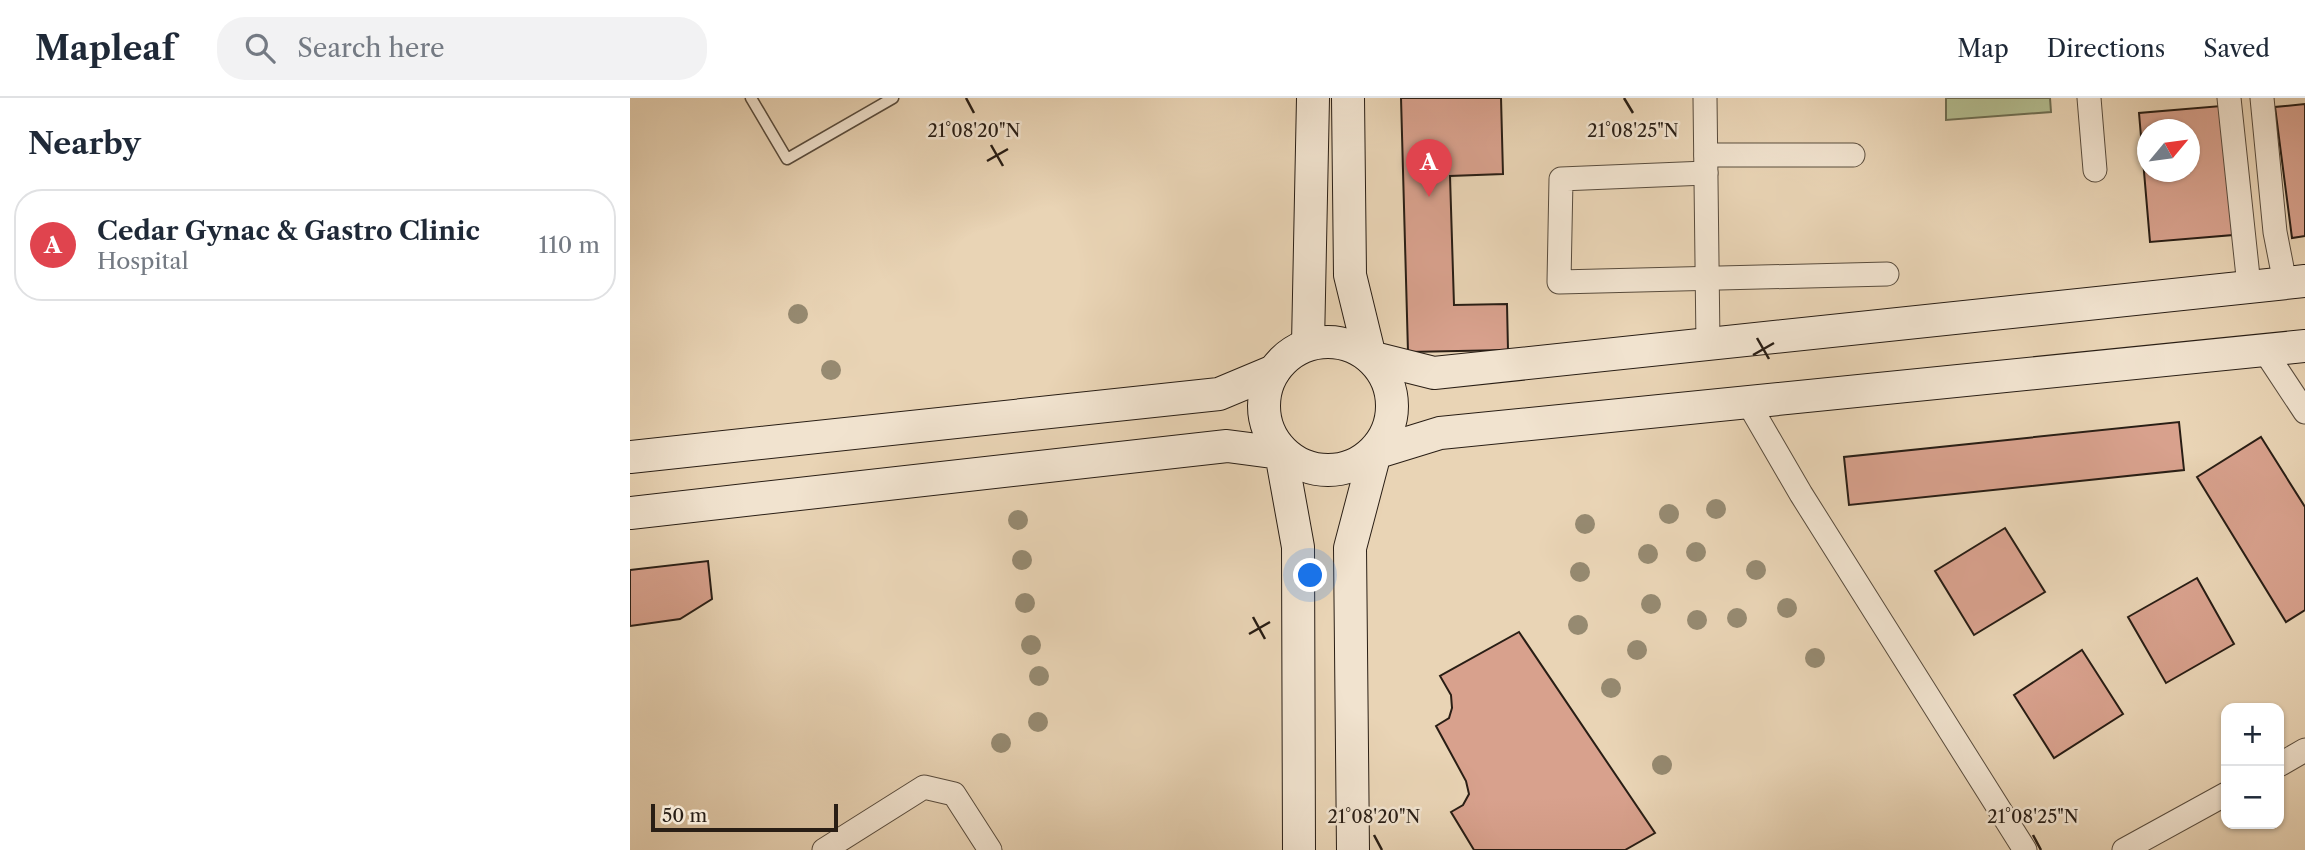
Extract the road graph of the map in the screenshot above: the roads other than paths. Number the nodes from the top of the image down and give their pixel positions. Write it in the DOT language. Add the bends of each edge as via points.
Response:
graph roads {
  1 [pos="751,98"];
  2 [pos="893,98"];
  3 [pos="1313,98"];
  4 [pos="1348,98"];
  5 [pos="1705,98"];
  6 [pos="2089,98"];
  7 [pos="2229,98"];
  8 [pos="2262,98"];
  9 [pos="1853,155"];
  10 [pos="1706,164"];
  11 [pos="2095,170"];
  12 [pos="1888,274"];
  13 [pos="1707,278"];
  14 [pos="2295,282"];
  15 [pos="2249,286"];
  16 [pos="1308,344"];
  17 [pos="1708,344"];
  18 [pos="2305,346"];
  19 [pos="2263,350"];
  20 [pos="1370,356"];
  21 [pos="1274,371"];
  22 [pos="1747,401"];
  23 [pos="2305,412"];
  24 [pos="1281,453"];
  25 [pos="1375,453"];
  26 [pos="630,457"];
  27 [pos="630,513"];
  28 [pos="2305,750"];
  29 [pos="2284,762"];
  30 [pos="2221,797"];
  31 [pos="824,850"];
  32 [pos="990,850"];
  33 [pos="1299,850"];
  34 [pos="1353,850"];
  35 [pos="2025,850"];
  36 [pos="2124,850"];
  1 -- 2 [label="lane" via="786,159"];
  3 -- 16 [label="main road"];
  4 -- 20 [label="main road" via="1350,275"];
  5 -- 10 [label="street"];
  6 -- 11 [label="street"];
  7 -- 15 [label="street"];
  8 -- 14 [label="street" via="2275,232"];
  9 -- 10 [label="street"];
  10 -- 13 [label="street"];
  10 -- 13 [label="street" via="1561,179 1559,282"];
  12 -- 13 [label="street"];
  13 -- 17 [label="street"];
  14 -- 15 [label="main road"];
  15 -- 17 [label="main road"];
  16 -- 20 [label="main road" via="1351,345"];
  16 -- 21 [label="main road" via="1289,354"];
  17 -- 20 [label="main road" via="1434,373"];
  18 -- 19 [label="main road"];
  19 -- 22 [label="main road"];
  19 -- 23 [label="street"];
  20 -- 25 [label="main road" via="1392,394 1392,415"];
  21 -- 24 [label="main road" via="1265,391 1264,413"];
  21 -- 26 [label="main road" via="1219,394"];
  22 -- 25 [label="main road" via="1440,433"];
  22 -- 35 [label="street"];
  24 -- 25 [label="main road" via="1317,470 1338,470"];
  24 -- 27 [label="main road" via="1227,446"];
  24 -- 33 [label="main road" via="1298,547"];
  25 -- 34 [label="main road" via="1350,548"];
  28 -- 29 [label="street"];
  30 -- 36 [label="street"];
  31 -- 32 [label="street" via="925,787 954,794"];
}
